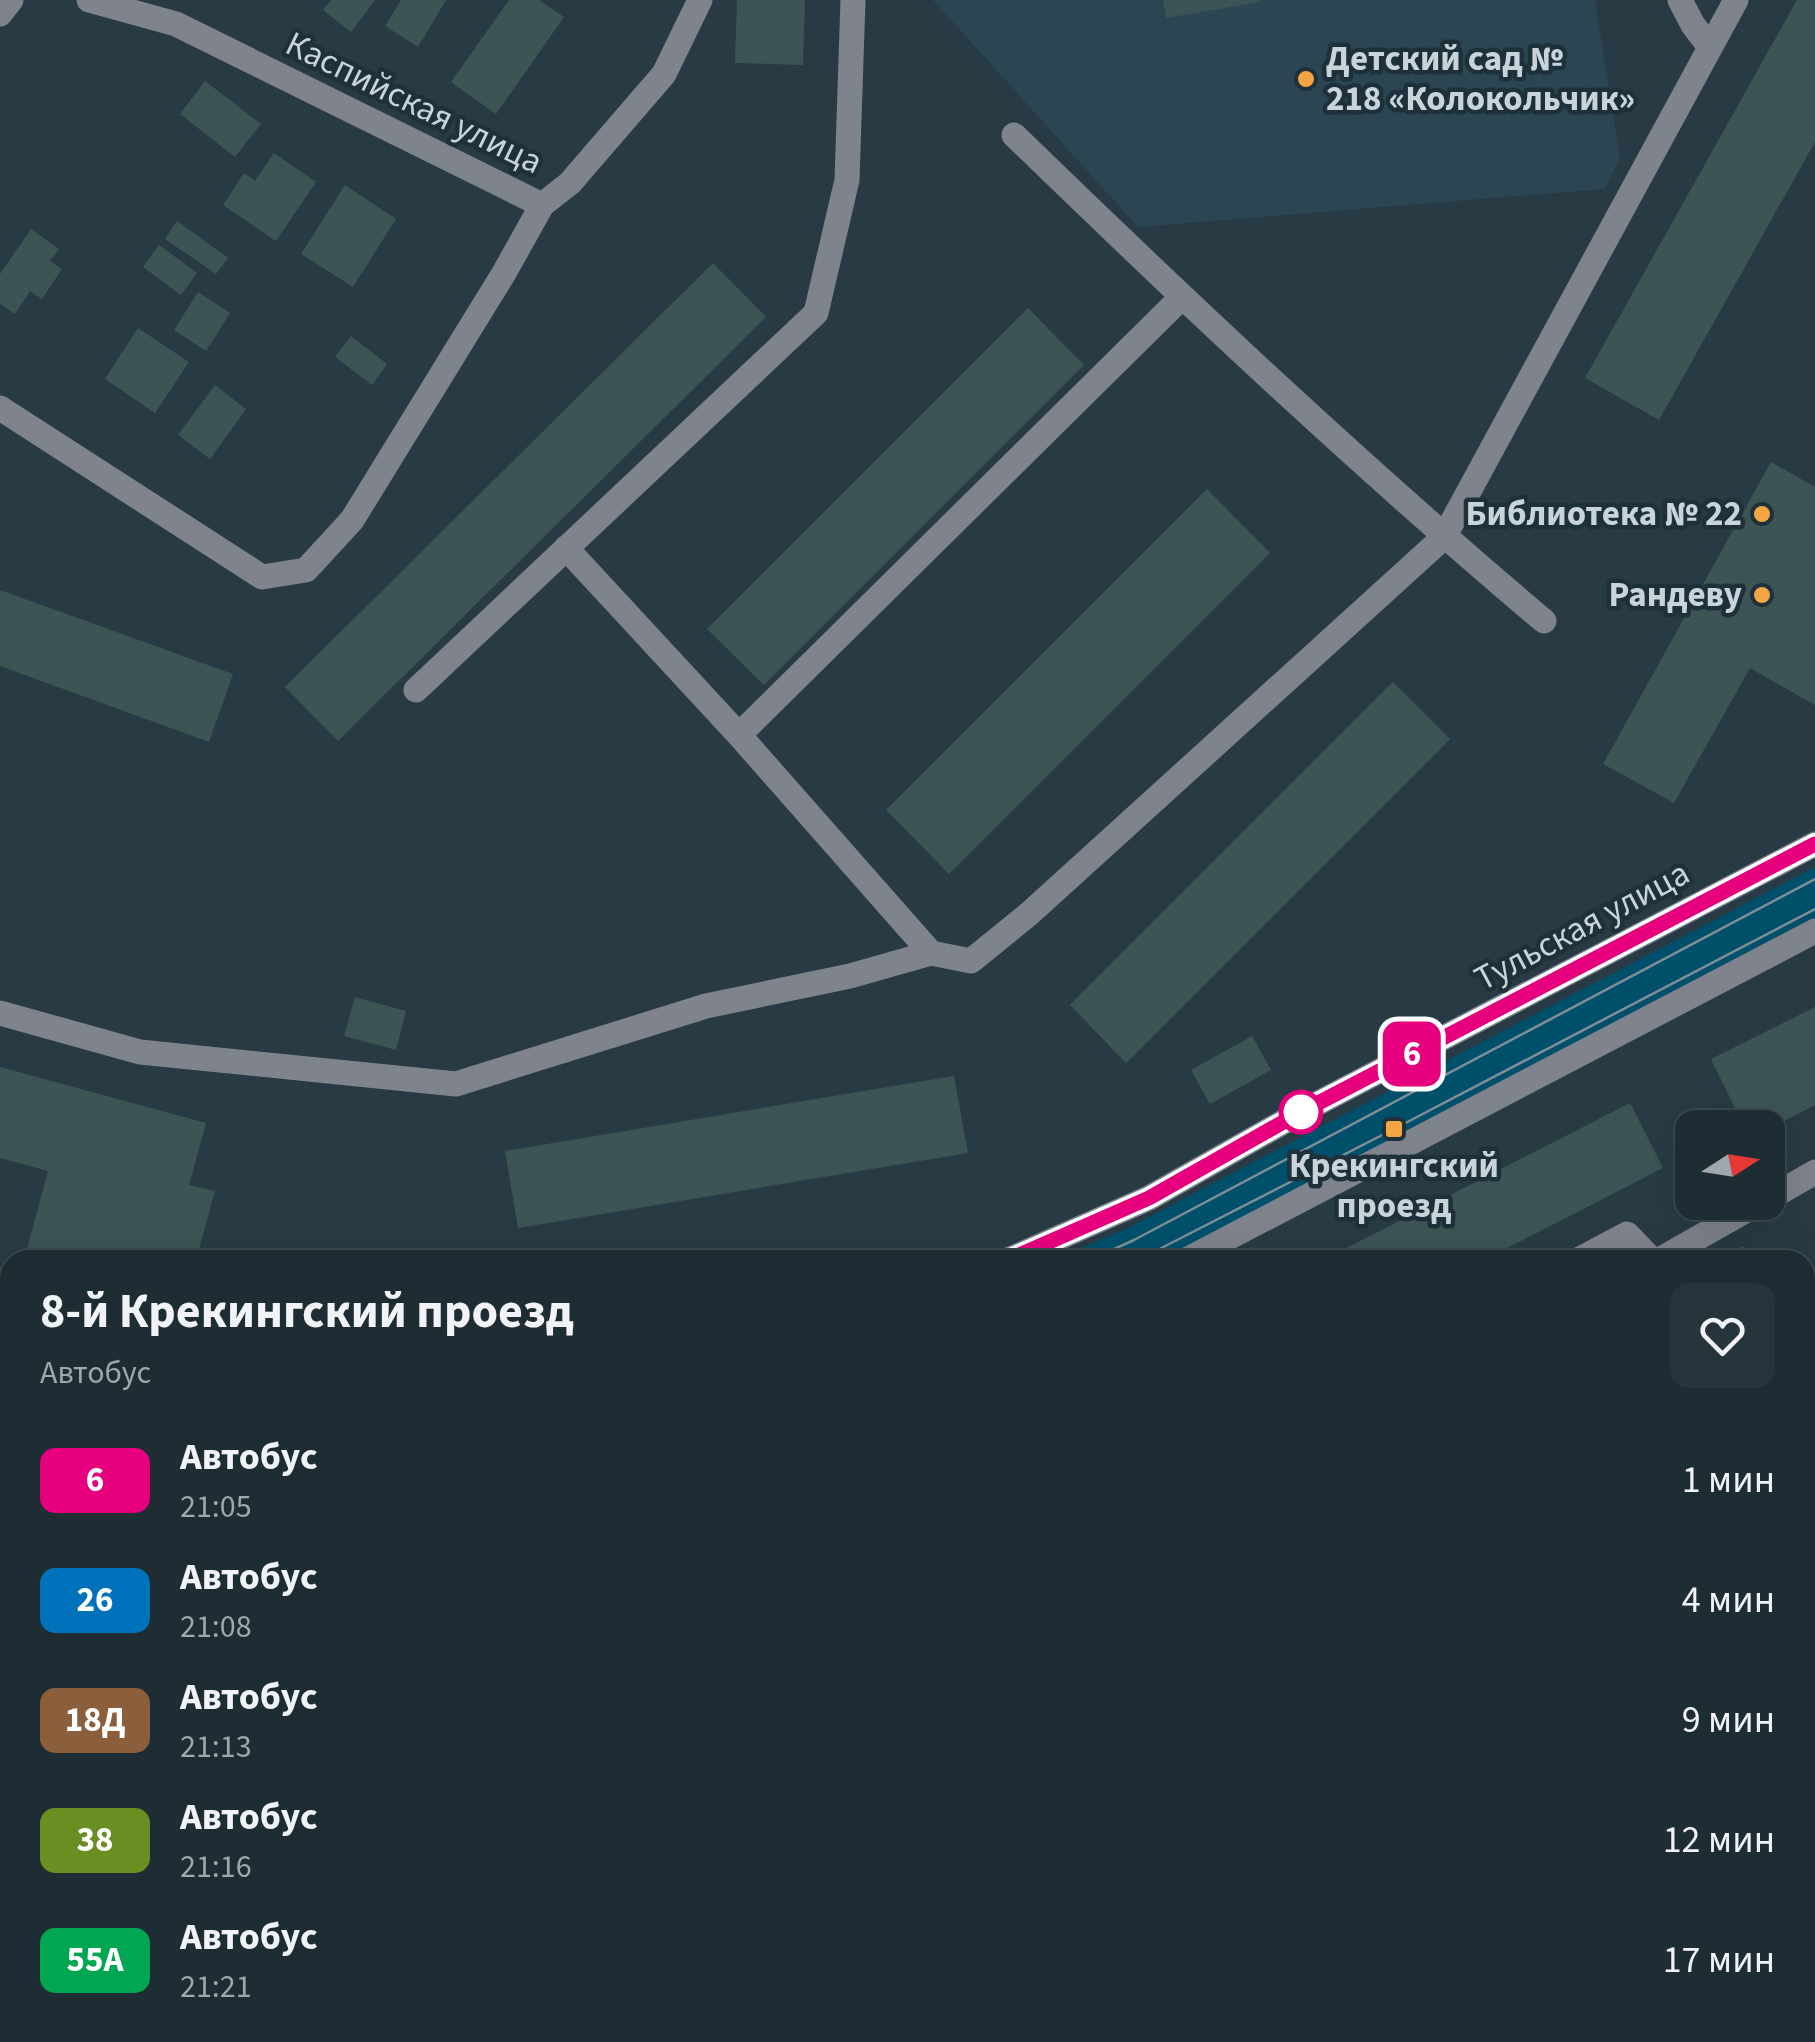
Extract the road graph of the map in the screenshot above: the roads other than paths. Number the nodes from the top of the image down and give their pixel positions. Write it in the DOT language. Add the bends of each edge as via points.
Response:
graph roads {
  1 [pos="11,0"];
  2 [pos="89,0"];
  3 [pos="700,0"];
  4 [pos="852,0"];
  5 [pos="1680,0"];
  6 [pos="1736,0"];
  7 [pos="0,14"];
  8 [pos="1710,47"];
  9 [pos="1014,136"];
  10 [pos="542,204"];
  11 [pos="1182,298"];
  12 [pos="0,408"];
  13 [pos="1444,536"];
  14 [pos="566,548"];
  15 [pos="1544,621"];
  16 [pos="416,690"];
  17 [pos="738,735"];
  18 [pos="1815,844"];
  19 [pos="1815,931"];
  20 [pos="931,953"];
  21 [pos="0,1012"];
  22 [pos="1815,1172"];
  23 [pos="1785,1189"];
  24 [pos="1731,1220"];
  25 [pos="1031,1250"];
  26 [pos="1205,1250"];
  27 [pos="1597,1250"];
  28 [pos="1642,1250"];
  29 [pos="1678,1250"];
  1 -- 7 [label="street"];
  2 -- 10 [label="street, Каспийская улица" via="176,24"];
  3 -- 10 [label="street" via="664,74 570,184"];
  4 -- 14 [label="street" via="846,180 816,313"];
  5 -- 8 [label="street"];
  6 -- 8 [label="street"];
  8 -- 13 [label="street"];
  9 -- 11 [label="street"];
  10 -- 12 [label="street" via="352,520 306,570 262,577"];
  11 -- 13 [label="street"];
  11 -- 17 [label="street"];
  13 -- 15 [label="street"];
  13 -- 20 [label="street" via="971,961"];
  14 -- 16 [label="street"];
  14 -- 17 [label="street"];
  17 -- 20 [label="street"];
  18 -- 25 [label="street, Тульская улица" via="1149,1198"];
  19 -- 26 [label="street"];
  20 -- 21 [label="street" via="706,1006 456,1084 140,1052"];
  22 -- 23 [label="street"];
  24 -- 29 [label="street"];
  27 -- 28 [label="street" via="1627,1234"];
}
